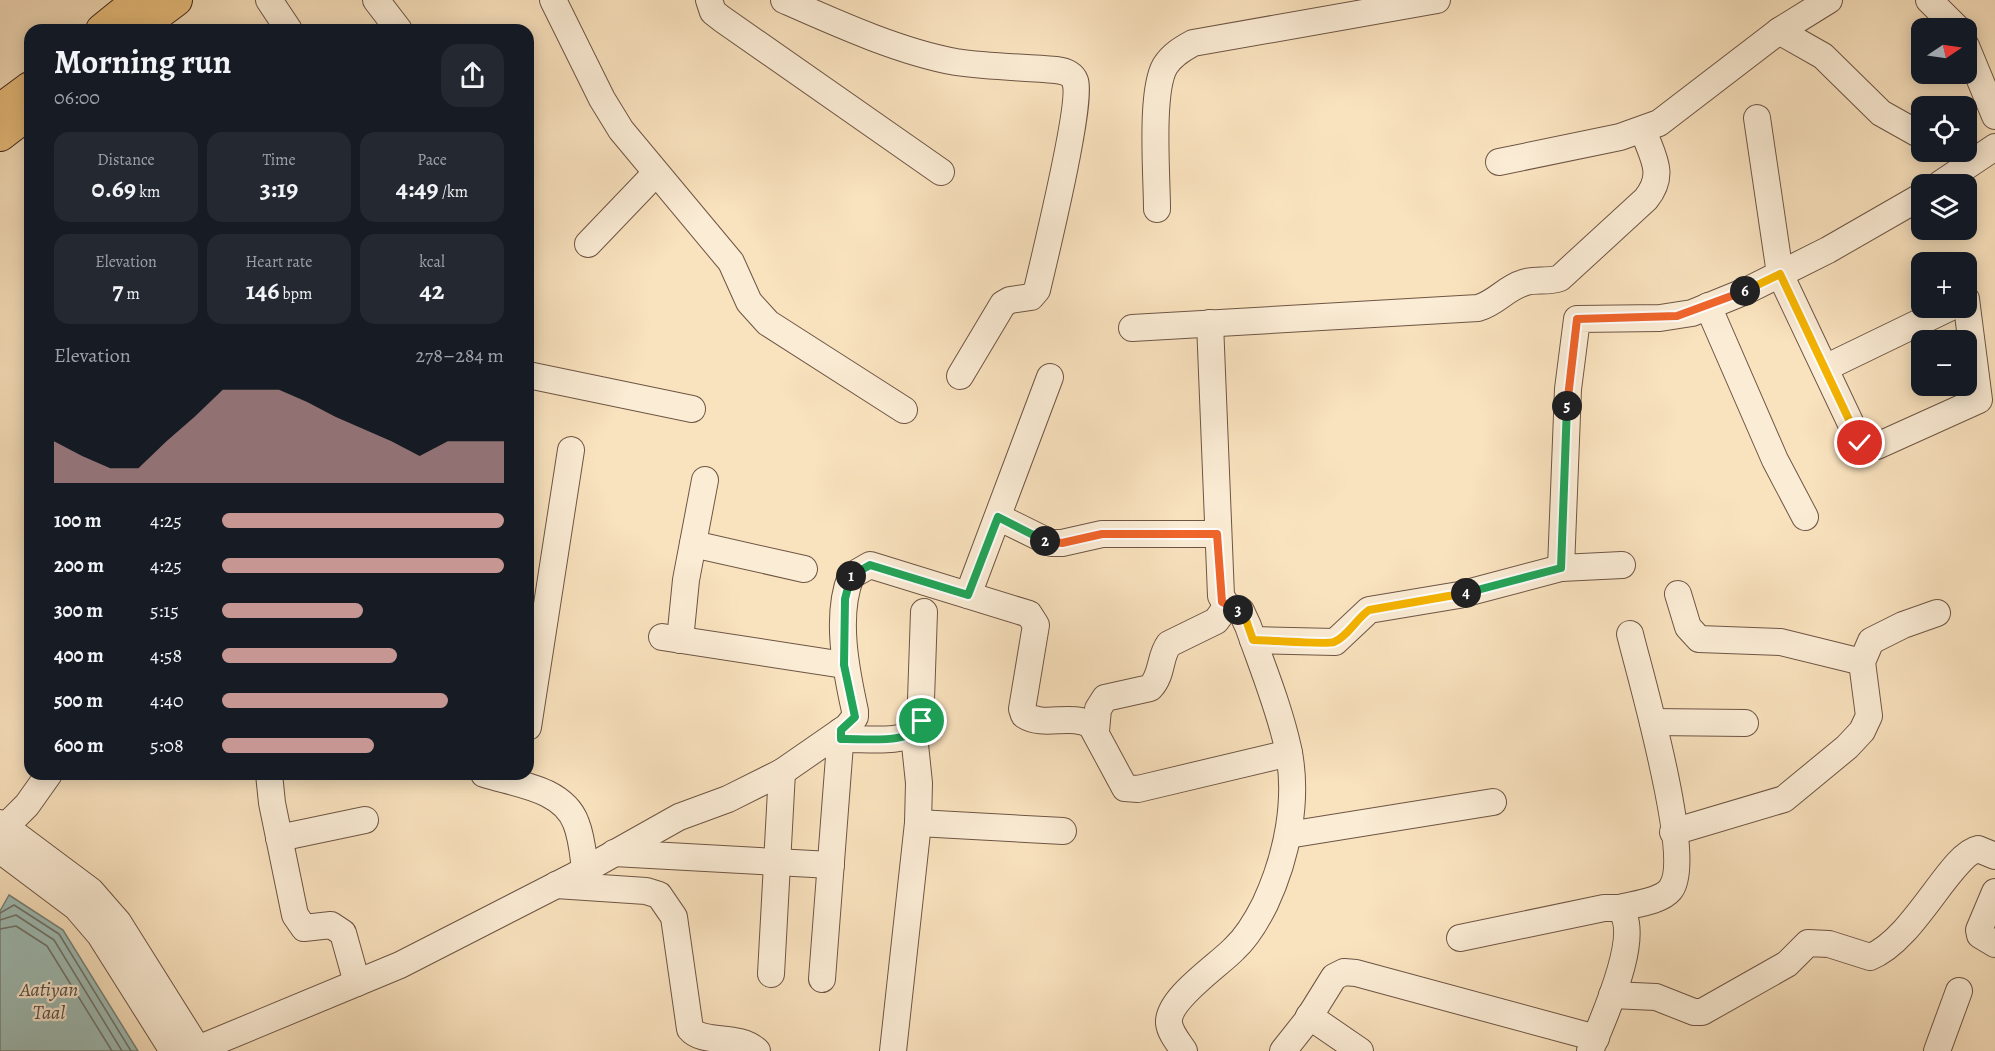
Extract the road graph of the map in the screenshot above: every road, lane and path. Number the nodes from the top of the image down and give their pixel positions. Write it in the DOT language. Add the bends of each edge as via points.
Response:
graph roads {
  1 [pos="176,0"];
  2 [pos="269,0"];
  3 [pos="376,0"];
  4 [pos="553,0"];
  5 [pos="709,0"];
  6 [pos="784,0"];
  7 [pos="1437,0"];
  8 [pos="1829,0"];
  9 [pos="1929,0"];
  10 [pos="139,11"];
  11 [pos="1947,18"];
  12 [pos="114,24"];
  13 [pos="286,24"];
  14 [pos="394,24"];
  15 [pos="1779,31"];
  16 [pos="1977,73"];
  17 [pos="24,92"];
  18 [pos="0,110"];
  19 [pos="1995,116"];
  20 [pos="24,117"];
  21 [pos="1757,118"];
  22 [pos="1643,130"];
  23 [pos="1911,130"];
  24 [pos="0,135"];
  25 [pos="1499,162"];
  26 [pos="1965,162"];
  27 [pos="941,171"];
  28 [pos="655,174"];
  29 [pos="1951,174"];
  30 [pos="1911,202"];
  31 [pos="1157,209"];
  32 [pos="588,244"];
  33 [pos="1780,274"];
  34 [pos="1708,306"];
  35 [pos="1928,318"];
  36 [pos="1968,318"];
  37 [pos="1210,323"];
  38 [pos="1132,328"];
  39 [pos="1825,368"];
  40 [pos="534,376"];
  41 [pos="960,376"];
  42 [pos="1050,377"];
  43 [pos="692,409"];
  44 [pos="904,410"];
  45 [pos="571,450"];
  46 [pos="705,480"];
  47 [pos="998,517"];
  48 [pos="1805,517"];
  49 [pos="1217,534"];
  50 [pos="693,544"];
  51 [pos="1622,565"];
  52 [pos="1561,568"];
  53 [pos="804,569"];
  54 [pos="1678,594"];
  55 [pos="968,595"];
  56 [pos="1227,606"];
  57 [pos="924,612"];
  58 [pos="1938,613"];
  59 [pos="1630,634"];
  60 [pos="1253,640"];
  61 [pos="1862,662"];
  62 [pos="844,665"];
  63 [pos="534,688"];
  64 [pos="1653,722"];
  65 [pos="1745,723"];
  66 [pos="1096,731"];
  67 [pos="841,735"];
  68 [pos="914,735"];
  69 [pos="1289,753"];
  70 [pos="782,772"];
  71 [pos="45,780"];
  72 [pos="270,780"];
  73 [pos="519,780"];
  74 [pos="1493,802"];
  75 [pos="365,820"];
  76 [pos="918,823"];
  77 [pos="1063,831"];
  78 [pos="1673,832"];
  79 [pos="1,833"];
  80 [pos="1288,835"];
  81 [pos="279,838"];
  82 [pos="614,853"];
  83 [pos="1995,856"];
  84 [pos="777,862"];
  85 [pos="831,865"];
  86 [pos="585,869"];
  87 [pos="556,885"];
  88 [pos="1995,892"];
  89 [pos="1619,908"];
  90 [pos="1460,938"];
  91 [pos="1995,944"];
  92 [pos="771,974"];
  93 [pos="822,980"];
  94 [pos="357,983"];
  95 [pos="1959,992"];
  96 [pos="1612,995"];
  97 [pos="1309,1016"];
  98 [pos="1593,1044"];
  99 [pos="191,1050"];
  100 [pos="761,1051"];
  101 [pos="892,1051"];
  102 [pos="1184,1051"];
  103 [pos="1283,1051"];
  104 [pos="1360,1051"];
  105 [pos="1937,1051"];
  1 -- 10 [label="main road"];
  2 -- 13 [label="street"];
  3 -- 14 [label="street"];
  4 -- 28 [label="street" via="607,107"];
  5 -- 27 [label="street" via="713,12 722,19"];
  6 -- 41 [label="street" via="932,56 979,65 1056,70 1074,79 1077,88 1069,141 1037,291 1031,297 1003,304"];
  7 -- 31 [label="street" via="1193,43 1178,51 1160,76"];
  8 -- 15 [label="street"];
  9 -- 11 [label="street"];
  10 -- 12 [label="main road"];
  15 -- 22 [label="street" via="1678,109"];
  15 -- 23 [label="street" via="1823,56 1886,117"];
  16 -- 19 [label="street"];
  17 -- 18 [label="main road"];
  20 -- 24 [label="main road"];
  21 -- 33 [label="street"];
  22 -- 25 [label="street"];
  22 -- 37 [label="street" via="1657,171 1655,188 1560,278 1526,282 1478,308"];
  26 -- 29 [label="street"];
  28 -- 32 [label="street"];
  28 -- 44 [label="street" via="730,262 756,312"];
  30 -- 33 [label="street"];
  33 -- 34 [label="street"];
  33 -- 39 [label="street"];
  34 -- 48 [label="street" via="1775,460"];
  34 -- 52 [label="street" via="1677,316 1577,319 1568,388"];
  35 -- 39 [label="street"];
  36 -- 39 [label="street" via="1979,400 1887,441 1867,447 1860,443"];
  37 -- 38 [label="street"];
  37 -- 49 [label="street"];
  40 -- 43 [label="street"];
  42 -- 47 [label="street"];
  45 -- 63 [label="street"];
  46 -- 50 [label="street"];
  47 -- 49 [label="street" via="1051,543 1102,534"];
  47 -- 55 [label="street"];
  49 -- 56 [label="street" via="1221,596"];
  50 -- 53 [label="street"];
  50 -- 62 [label="street" via="671,639"];
  51 -- 52 [label="street"];
  52 -- 60 [label="street" via="1459,595 1369,610 1335,642"];
  54 -- 61 [label="street" via="1688,627 1699,639 1781,642"];
  55 -- 62 [label="street" via="885,568 870,565 860,569 851,576 845,599"];
  55 -- 66 [label="street" via="1029,614 1035,620 1024,715 1040,722 1086,722"];
  56 -- 60 [label="street" via="1240,611"];
  56 -- 66 [label="street" via="1216,621 1169,644 1159,676 1150,688 1105,698 1098,710"];
  57 -- 68 [label="street" via="922,721"];
  58 -- 61 [label="street" via="1877,636"];
  59 -- 64 [label="street"];
  60 -- 69 [label="street"];
  61 -- 78 [label="street" via="1869,716 1847,747 1784,799"];
  62 -- 67 [label="street" via="855,711"];
  64 -- 65 [label="street"];
  64 -- 78 [label="street" via="1664,764"];
  66 -- 69 [label="street" via="1118,778 1130,790"];
  67 -- 68 [label="street"];
  67 -- 70 [label="street"];
  67 -- 85 [label="street"];
  68 -- 76 [label="street"];
  69 -- 80 [label="street" via="1292,790"];
  70 -- 82 [label="street" via="728,799 679,817"];
  70 -- 84 [label="street"];
  71 -- 79 [label="street"];
  72 -- 81 [label="street"];
  73 -- 86 [label="street" via="552,796 570,812 579,832"];
  74 -- 80 [label="street"];
  75 -- 81 [label="street"];
  76 -- 77 [label="street"];
  76 -- 101 [label="street"];
  78 -- 89 [label="street" via="1676,866 1670,891"];
  79 -- 99 [label="street" via="76,907"];
  80 -- 102 [label="street" via="1268,895 1245,937 1193,985 1170,1014 1169,1024"];
  81 -- 94 [label="street" via="299,924 310,928 337,927 347,942"];
  82 -- 84 [label="street"];
  82 -- 86 [label="street"];
  83 -- 96 [label="street" via="1972,850 1892,945 1870,957 1829,944 1808,943 1787,964 1702,1012 1656,997"];
  84 -- 85 [label="street"];
  84 -- 92 [label="street"];
  85 -- 93 [label="street"];
  86 -- 87 [label="street"];
  87 -- 94 [label="street"];
  87 -- 100 [label="street" via="659,895 674,917 690,1029 698,1035 743,1041"];
  88 -- 91 [label="street" via="1979,930 1980,936"];
  89 -- 90 [label="street"];
  89 -- 96 [label="street" via="1625,913 1627,935"];
  94 -- 99 [label="street"];
  95 -- 105 [label="street"];
  96 -- 98 [label="street"];
  97 -- 98 [label="street" via="1334,977 1344,972"];
  97 -- 103 [label="street"];
  97 -- 104 [label="street"];
}
